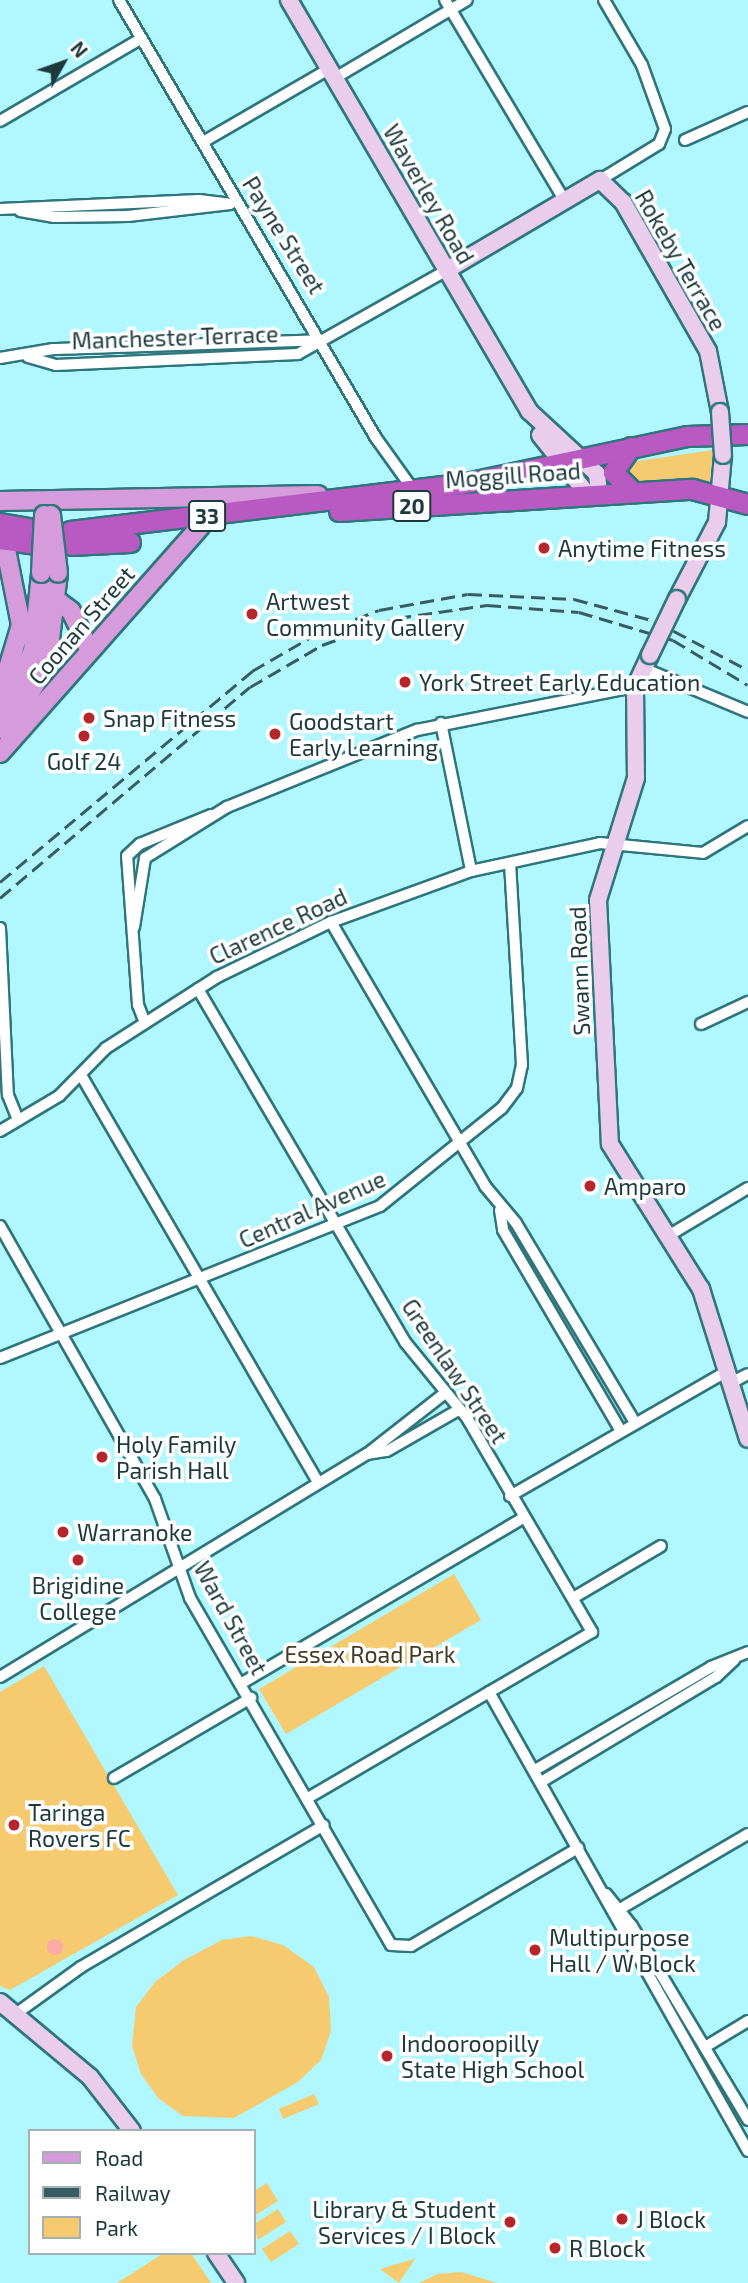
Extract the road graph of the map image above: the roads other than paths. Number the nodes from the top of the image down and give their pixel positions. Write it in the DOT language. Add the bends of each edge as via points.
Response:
graph roads {
  1 [pos="119,0"];
  2 [pos="289,0"];
  3 [pos="467,0"];
  4 [pos="604,0"];
  5 [pos="448,5"];
  6 [pos="142,38"];
  7 [pos="332,73"];
  8 [pos="748,112"];
  9 [pos="0,121"];
  10 [pos="685,140"];
  11 [pos="203,142"];
  12 [pos="600,180"];
  13 [pos="565,201"];
  14 [pos="235,204"];
  15 [pos="0,209"];
  16 [pos="447,270"];
  17 [pos="322,340"];
  18 [pos="0,358"];
  19 [pos="529,411"];
  20 [pos="536,428"];
  21 [pos="748,434"];
  22 [pos="632,447"];
  23 [pos="569,460"];
  24 [pos="515,473"];
  25 [pos="414,491"];
  26 [pos="633,492"];
  27 [pos="594,494"];
  28 [pos="723,494"];
  29 [pos="344,498"];
  30 [pos="0,502"];
  31 [pos="748,504"];
  32 [pos="44,517"];
  33 [pos="230,522"];
  34 [pos="200,527"];
  35 [pos="1,534"];
  36 [pos="50,573"];
  37 [pos="59,602"];
  38 [pos="38,627"];
  39 [pos="90,651"];
  40 [pos="646,661"];
  41 [pos="635,687"];
  42 [pos="0,695"];
  43 [pos="748,712"];
  44 [pos="0,719"];
  45 [pos="441,723"];
  46 [pos="0,739"];
  47 [pos="0,754"];
  48 [pos="213,815"];
  49 [pos="748,826"];
  50 [pos="613,846"];
  51 [pos="510,863"];
  52 [pos="471,871"];
  53 [pos="331,922"];
  54 [pos="134,927"];
  55 [pos="0,928"];
  56 [pos="198,989"];
  57 [pos="748,1002"];
  58 [pos="145,1023"];
  59 [pos="701,1024"];
  60 [pos="81,1075"];
  61 [pos="18,1120"];
  62 [pos="0,1131"];
  63 [pos="461,1143"];
  64 [pos="748,1188"];
  65 [pos="500,1210"];
  66 [pos="338,1223"];
  67 [pos="0,1226"];
  68 [pos="668,1236"];
  69 [pos="200,1280"];
  70 [pos="61,1333"];
  71 [pos="0,1357"];
  72 [pos="748,1374"];
  73 [pos="727,1378"];
  74 [pos="445,1393"];
  75 [pos="460,1409"];
  76 [pos="635,1423"];
  77 [pos="621,1431"];
  78 [pos="748,1439"];
  79 [pos="367,1454"];
  80 [pos="318,1482"];
  81 [pos="510,1496"];
  82 [pos="523,1518"];
  83 [pos="661,1546"];
  84 [pos="178,1567"];
  85 [pos="573,1598"];
  86 [pos="748,1652"];
  87 [pos="735,1659"];
  88 [pos="0,1677"];
  89 [pos="242,1683"];
  90 [pos="489,1692"];
  91 [pos="251,1698"];
  92 [pos="535,1770"];
  93 [pos="114,1778"];
  94 [pos="541,1782"];
  95 [pos="308,1798"];
  96 [pos="324,1825"];
  97 [pos="748,1834"];
  98 [pos="579,1848"];
  99 [pos="599,1888"];
  100 [pos="620,1909"];
  101 [pos="0,2002"];
  102 [pos="17,2013"];
  103 [pos="748,2021"];
  104 [pos="705,2047"];
  105 [pos="748,2120"];
  106 [pos="130,2129"];
  107 [pos="748,2151"];
  108 [pos="217,2255"];
  109 [pos="236,2283"];
  1 -- 6 [label="street, Payne Street"];
  2 -- 7 [label="street, Waverley Road"];
  3 -- 5 [label="street"];
  4 -- 12 [label="street, Manchester Terrace" via="642,65 665,135"];
  5 -- 7 [label="street"];
  5 -- 13 [label="street"];
  6 -- 9 [label="street"];
  6 -- 11 [label="street, Payne Street"];
  7 -- 11 [label="street"];
  7 -- 16 [label="street, Waverley Road"];
  8 -- 10 [label="street"];
  11 -- 14 [label="street, Payne Street"];
  12 -- 13 [label="street, Manchester Terrace"];
  12 -- 28 [label="street, Rokeby Terrace, bridge" via="623,202 708,351 720,412"];
  13 -- 16 [label="street, Manchester Terrace"];
  14 -- 15 [label="street" via="198,200"];
  14 -- 17 [label="street, Payne Street"];
  16 -- 17 [label="street, Manchester Terrace"];
  16 -- 19 [label="street, Waverley Road"];
  17 -- 18 [label="street, Manchester Terrace" via="295,355 56,365 28,357"];
  17 -- 25 [label="street, Payne Street"];
  19 -- 20 [label="street, Waverley Road"];
  19 -- 23 [label="street, Waverley Road"];
  20 -- 23 [label="street, Waverley Road"];
  20 -- 24 [label="street" via="538,454"];
  21 -- 22 [label="highway, 20" via="687,436"];
  22 -- 23 [label="highway, Moggill Road / 20"];
  22 -- 26 [label="highway" via="613,472"];
  23 -- 24 [label="highway, Moggill Road / 20"];
  23 -- 27 [label="street, Waverley Road"];
  23 -- 27 [label="street, Waverley Road" via="599,477"];
  24 -- 25 [label="highway, Moggill Road / 20"];
  25 -- 29 [label="highway, Moggill Road / 20"];
  26 -- 27 [label="highway, Moggill Road / 20"];
  26 -- 28 [label="highway, Moggill Road / 20"];
  27 -- 33 [label="highway, Moggill Road / 20"];
  28 -- 31 [label="highway, Moggill Road / 20"];
  28 -- 40 [label="street, Swann Road, bridge" via="711,537"];
  29 -- 32 [label="main road, Moggill Road / 20"];
  29 -- 34 [label="highway, Moggill Road / 33" via="71,538"];
  30 -- 32 [label="main road, Moggill Road"];
  32 -- 35 [label="highway, Moggill Road"];
  32 -- 36 [label="main road, Coonan Street, bridge"];
  33 -- 34 [label="highway, Moggill Road / 33"];
  34 -- 39 [label="main road, Coonan Street"];
  35 -- 42 [label="main road" via="20,625"];
  36 -- 37 [label="main road, Coonan Street"];
  36 -- 38 [label="main road, Coonan Street"];
  37 -- 38 [label="main road"];
  37 -- 39 [label="main road" via="71,611"];
  37 -- 46 [label="main road, Coonan Street" via="41,679"];
  38 -- 44 [label="main road, Coonan Street" via="28,668"];
  39 -- 47 [label="main road, Coonan Street"];
  40 -- 41 [label="street, Swann Road"];
  40 -- 43 [label="street"];
  41 -- 45 [label="street"];
  41 -- 50 [label="street, Swann Road" via="636,778"];
  45 -- 48 [label="street"];
  45 -- 52 [label="street"];
  48 -- 54 [label="street" via="145,858"];
  48 -- 54 [label="street" via="140,844 127,856"];
  49 -- 50 [label="street, Clarence Road" via="704,853"];
  50 -- 51 [label="street, Clarence Road" via="592,844"];
  50 -- 68 [label="street, Swann Road" via="598,914 610,1144"];
  51 -- 52 [label="street, Clarence Road"];
  51 -- 63 [label="street, Central Avenue" via="521,1074 511,1098"];
  52 -- 53 [label="street, Clarence Road"];
  53 -- 56 [label="street, Clarence Road"];
  53 -- 63 [label="street"];
  54 -- 58 [label="street"];
  55 -- 61 [label="street" via="8,1095"];
  56 -- 58 [label="street, Clarence Road"];
  56 -- 66 [label="street, Greenlaw Street"];
  57 -- 59 [label="street"];
  58 -- 60 [label="street, Clarence Road" via="103,1050"];
  60 -- 61 [label="street, Clarence Road"];
  60 -- 69 [label="street"];
  61 -- 62 [label="street, Clarence Road"];
  63 -- 65 [label="street"];
  63 -- 66 [label="street, Central Avenue" via="389,1201"];
  64 -- 68 [label="street"];
  65 -- 76 [label="street" via="516,1223"];
  65 -- 77 [label="street" via="503,1230"];
  66 -- 69 [label="street, Central Avenue"];
  66 -- 74 [label="street, Greenlaw Street" via="405,1342"];
  67 -- 70 [label="street, Ward Street"];
  68 -- 73 [label="street, Swann Road" via="701,1289"];
  69 -- 70 [label="street, Central Avenue"];
  69 -- 80 [label="street"];
  70 -- 71 [label="street, Central Avenue"];
  70 -- 84 [label="street, Ward Street" via="155,1499"];
  72 -- 73 [label="street"];
  73 -- 76 [label="street"];
  73 -- 78 [label="street, Swann Road"];
  74 -- 75 [label="street, Greenlaw Street"];
  74 -- 79 [label="street"];
  75 -- 79 [label="street" via="387,1451"];
  75 -- 81 [label="street, Greenlaw Street"];
  76 -- 77 [label="street"];
  77 -- 81 [label="street"];
  79 -- 80 [label="street"];
  80 -- 84 [label="street"];
  81 -- 82 [label="street, Greenlaw Street"];
  82 -- 85 [label="street, Greenlaw Street"];
  82 -- 89 [label="street"];
  83 -- 85 [label="street"];
  84 -- 88 [label="street"];
  84 -- 89 [label="street, Ward Street"];
  85 -- 90 [label="street, Greenlaw Street" via="592,1632"];
  86 -- 87 [label="street"];
  87 -- 92 [label="street" via="710,1667"];
  87 -- 94 [label="street" via="716,1677"];
  89 -- 91 [label="street, Ward Street"];
  90 -- 92 [label="street"];
  90 -- 95 [label="street"];
  91 -- 93 [label="street"];
  91 -- 95 [label="street, Ward Street"];
  92 -- 94 [label="street"];
  94 -- 98 [label="street"];
  95 -- 96 [label="street, Ward Street"];
  96 -- 98 [label="street, Ward Street" via="386,1937 398,1949"];
  96 -- 102 [label="street" via="81,1967"];
  97 -- 100 [label="street"];
  98 -- 99 [label="street"];
  99 -- 100 [label="street"];
  99 -- 107 [label="street"];
  100 -- 104 [label="street"];
  101 -- 102 [label="street"];
  102 -- 106 [label="street" via="90,2077"];
  103 -- 104 [label="street"];
  104 -- 105 [label="street"];
  108 -- 109 [label="street"];
}
